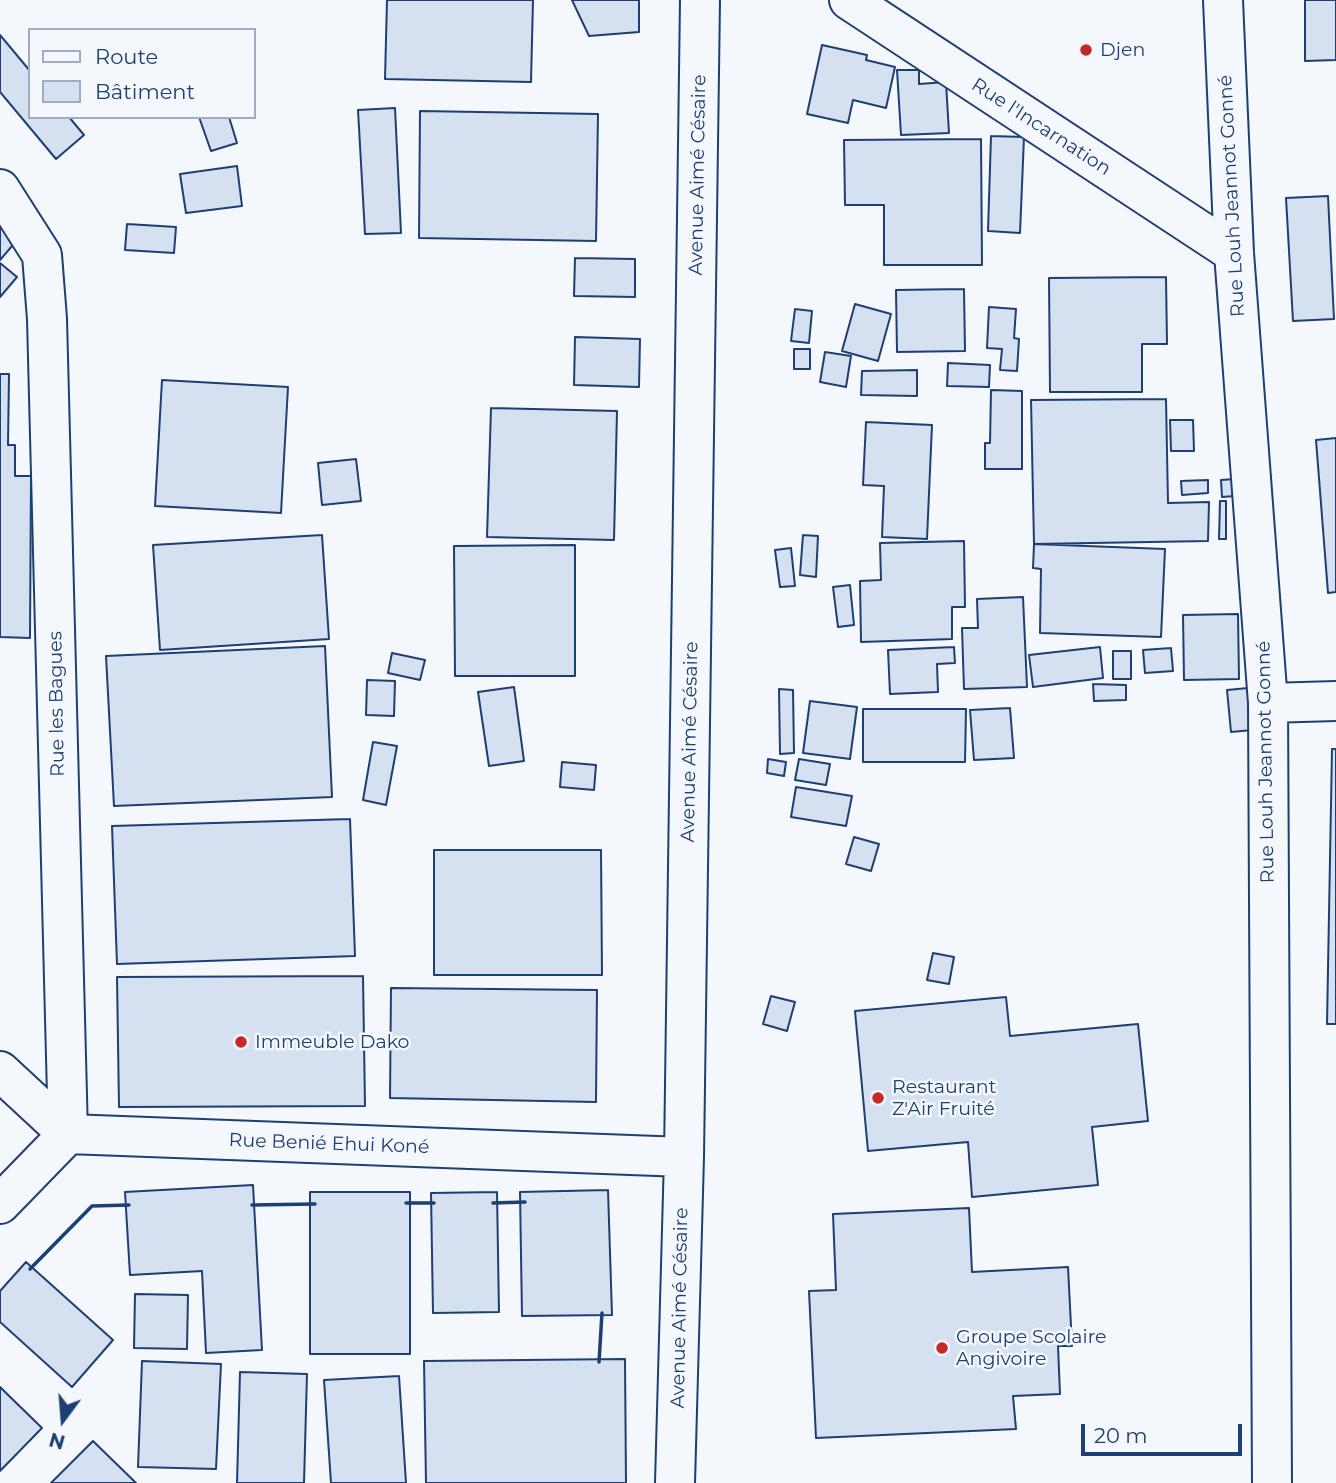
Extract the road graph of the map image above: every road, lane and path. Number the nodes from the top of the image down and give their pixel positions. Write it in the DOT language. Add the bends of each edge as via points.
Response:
graph roads {
  1 [pos="700,0"];
  2 [pos="849,0"];
  3 [pos="1223,0"];
  4 [pos="0,189"];
  5 [pos="1234,254"];
  6 [pos="1336,701"];
  7 [pos="1268,703"];
  8 [pos="0,1071"];
  9 [pos="68,1134"];
  10 [pos="684,1157"];
  11 [pos="0,1204"];
  12 [pos="675,1483"];
  13 [pos="1272,1483"];
  1 -- 10 [label="street, Avenue Aimé Césaire"];
  2 -- 5 [label="street, Rue l'Incarnation"];
  3 -- 5 [label="street, Rue Louh Jeannot Gonné"];
  4 -- 9 [label="street, Rue les Bagues" via="42,255 46,306"];
  5 -- 7 [label="street, Rue Louh Jeannot Gonné"];
  6 -- 7 [label="street"];
  7 -- 13 [label="street, Rue Louh Jeannot Gonné"];
  8 -- 9 [label="street"];
  9 -- 10 [label="street, Rue Benié Ehui Koné"];
  9 -- 11 [label="street"];
  10 -- 12 [label="street, Avenue Aimé Césaire"];
}
